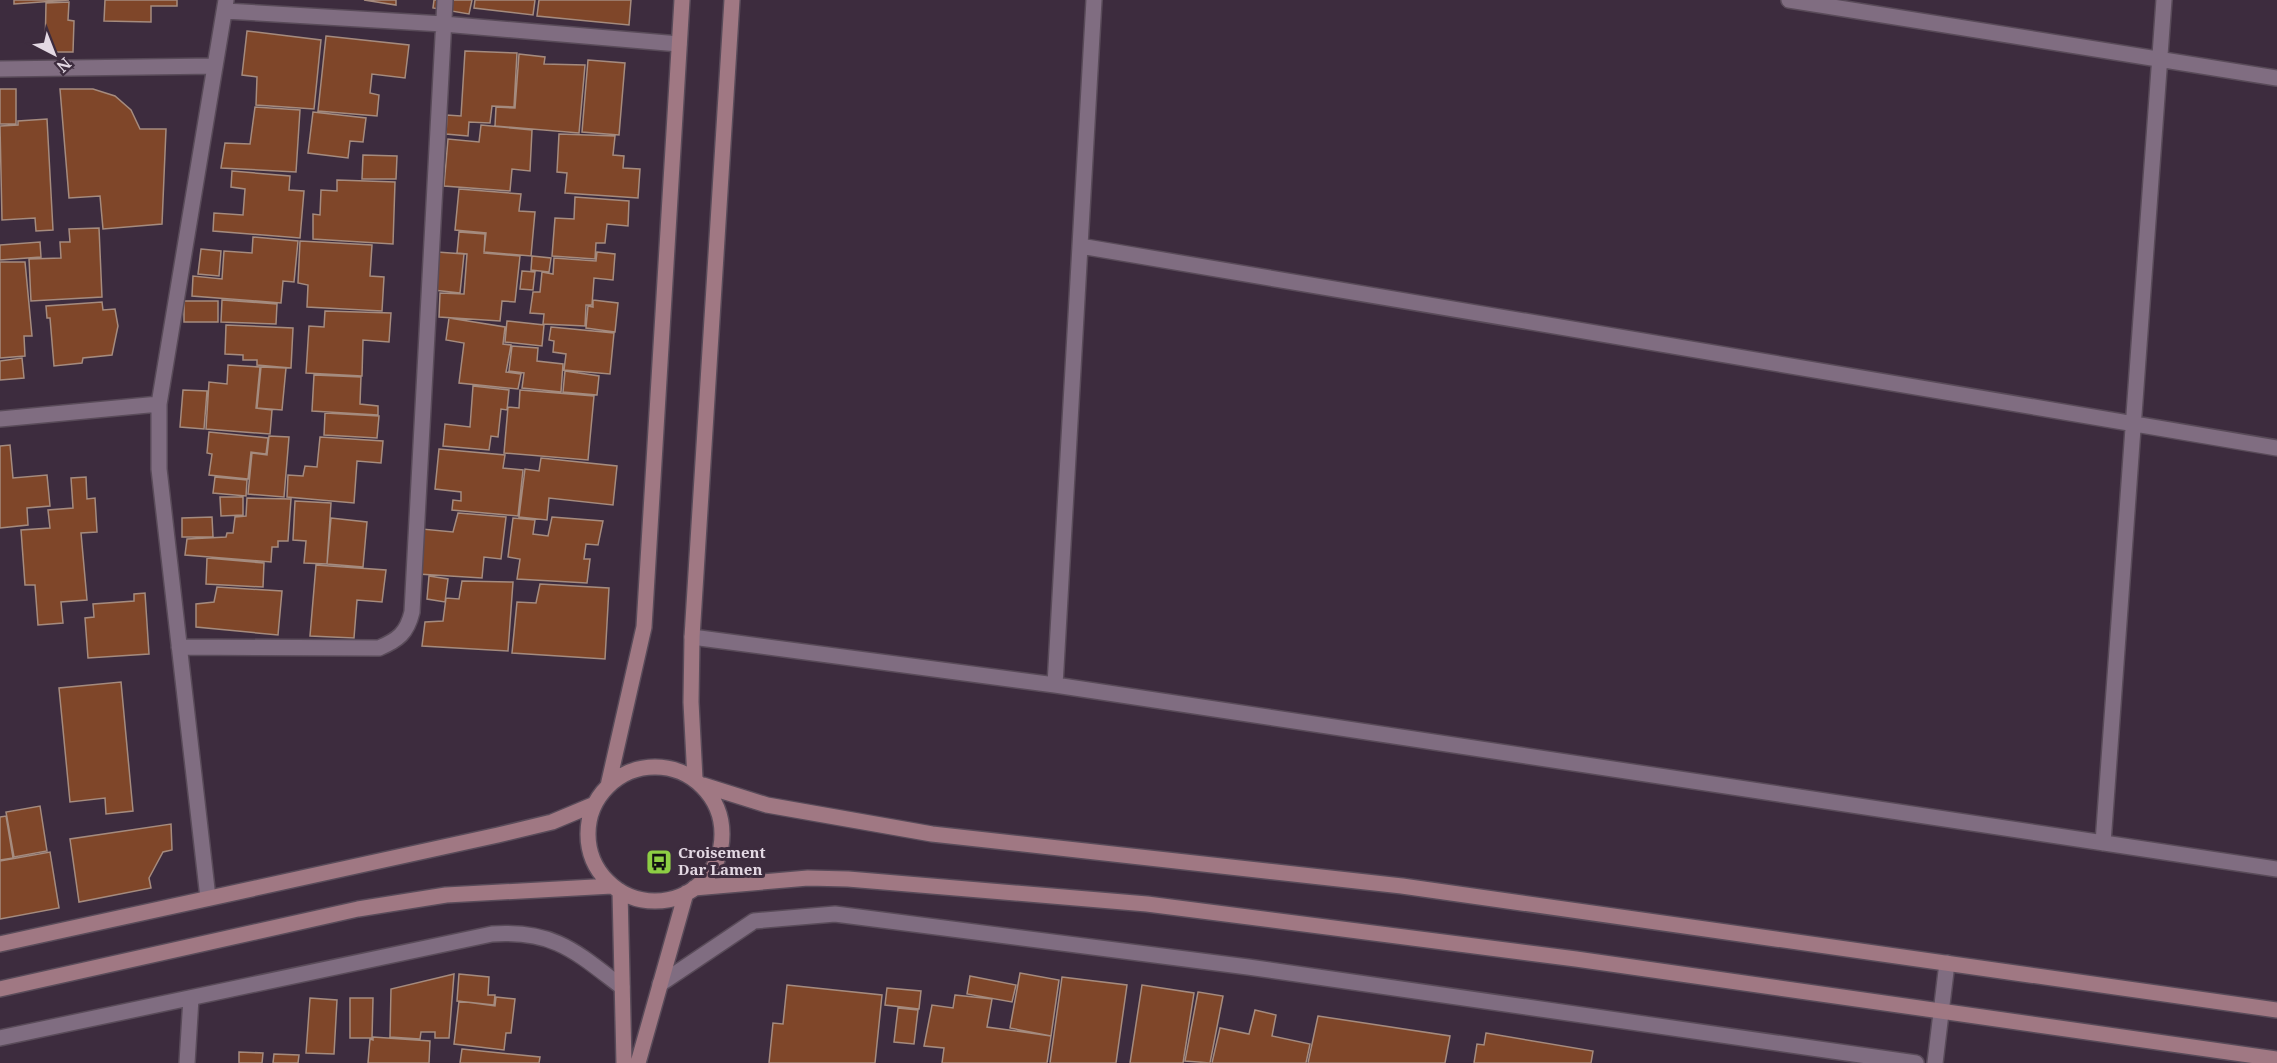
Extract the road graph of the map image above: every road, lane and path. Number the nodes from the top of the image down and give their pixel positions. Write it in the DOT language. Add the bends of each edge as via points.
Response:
graph roads {
  1 [pos="445,0"];
  2 [pos="682,0"];
  3 [pos="732,0"];
  4 [pos="1094,0"];
  5 [pos="1789,0"];
  6 [pos="2164,0"];
  7 [pos="226,5"];
  8 [pos="443,24"];
  9 [pos="679,44"];
  10 [pos="2159,58"];
  11 [pos="214,66"];
  12 [pos="0,69"];
  13 [pos="2277,78"];
  14 [pos="1080,246"];
  15 [pos="159,404"];
  16 [pos="0,419"];
  17 [pos="2133,426"];
  18 [pos="2277,448"];
  19 [pos="692,637"];
  20 [pos="179,647"];
  21 [pos="1055,686"];
  22 [pos="699,782"];
  23 [pos="608,786"];
  24 [pos="595,804"];
  25 [pos="2103,843"];
  26 [pos="2277,869"];
  27 [pos="616,889"];
  28 [pos="690,891"];
  29 [pos="208,898"];
  30 [pos="0,944"];
  31 [pos="1947,963"];
  32 [pos="660,984"];
  33 [pos="622,987"];
  34 [pos="0,989"];
  35 [pos="191,998"];
  36 [pos="2277,1010"];
  37 [pos="1941,1011"];
  38 [pos="0,1038"];
  39 [pos="2277,1059"];
  40 [pos="187,1063"];
  41 [pos="624,1063"];
  42 [pos="639,1063"];
  43 [pos="1916,1063"];
  44 [pos="1935,1063"];
  1 -- 8 [label="street"];
  2 -- 9 [label="street"];
  3 -- 19 [label="street"];
  4 -- 14 [label="street"];
  5 -- 10 [label="street"];
  6 -- 10 [label="street"];
  7 -- 8 [label="street"];
  7 -- 11 [label="street"];
  8 -- 9 [label="street"];
  8 -- 20 [label="street" via="408,630 379,648"];
  9 -- 23 [label="street" via="644,627"];
  10 -- 13 [label="street"];
  10 -- 17 [label="street"];
  11 -- 12 [label="street"];
  11 -- 15 [label="street"];
  14 -- 17 [label="street"];
  14 -- 21 [label="street"];
  15 -- 16 [label="street"];
  15 -- 20 [label="street" via="159,469"];
  17 -- 18 [label="street"];
  17 -- 25 [label="street"];
  19 -- 21 [label="street"];
  19 -- 22 [label="street" via="691,702"];
  20 -- 29 [label="street"];
  21 -- 25 [label="street"];
  22 -- 23 [label="street" via="660,766 641,768"];
  22 -- 28 [label="street" via="716,804 722,827 720,850 711,871"];
  22 -- 31 [label="street" via="778,808 932,834 1402,886"];
  23 -- 24 [label="street"];
  24 -- 27 [label="street" via="588,825 590,848 597,869"];
  24 -- 29 [label="street" via="552,822"];
  25 -- 26 [label="street"];
  27 -- 28 [label="street" via="644,900 662,901"];
  27 -- 33 [label="street"];
  27 -- 34 [label="street" via="446,894 369,907"];
  28 -- 32 [label="street"];
  28 -- 37 [label="street" via="808,878 848,879 1147,904"];
  29 -- 30 [label="street"];
  31 -- 36 [label="street"];
  31 -- 37 [label="street"];
  32 -- 42 [label="street"];
  32 -- 43 [label="street" via="754,921 835,914 1248,967"];
  33 -- 35 [label="street" via="577,952 553,939 522,932 492,934"];
  33 -- 41 [label="street"];
  35 -- 38 [label="street"];
  35 -- 40 [label="street"];
  37 -- 39 [label="street"];
  37 -- 44 [label="street"];
}
